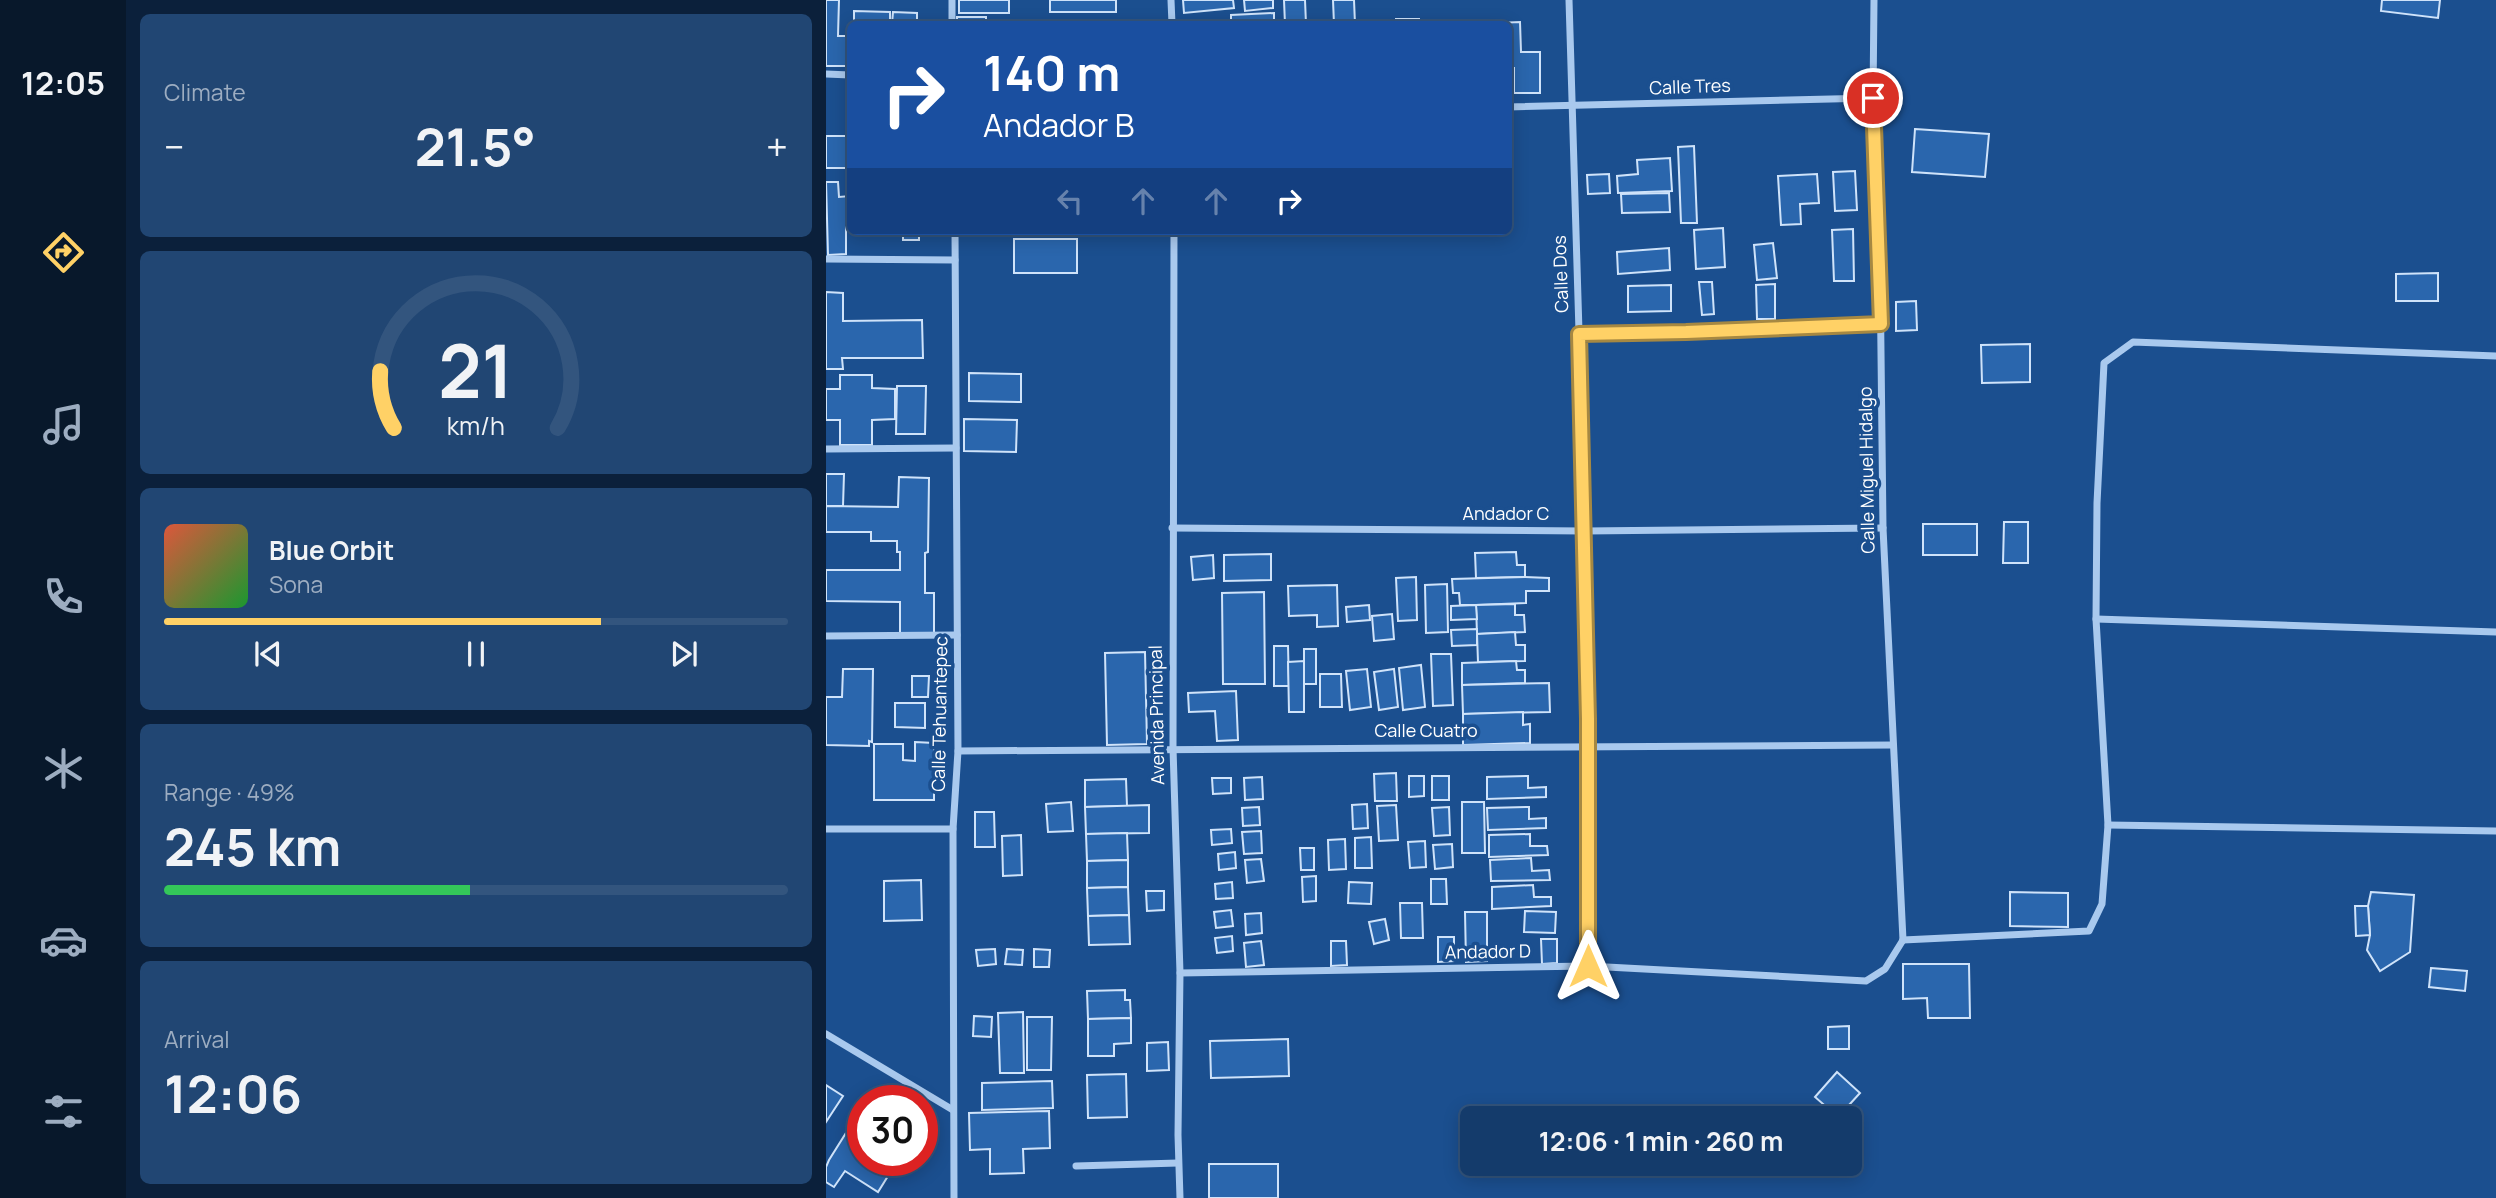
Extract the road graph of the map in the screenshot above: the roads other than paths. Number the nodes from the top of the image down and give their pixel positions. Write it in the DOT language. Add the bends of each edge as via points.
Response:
graph roads {
  1 [pos="952,0"];
  2 [pos="1171,0"];
  3 [pos="1569,0"];
  4 [pos="1874,0"];
  5 [pos="952,21"];
  6 [pos="1172,21"];
  7 [pos="826,74"];
  8 [pos="847,75"];
  9 [pos="1873,98"];
  10 [pos="1512,107"];
  11 [pos="1571,107"];
  12 [pos="955,235"];
  13 [pos="1174,235"];
  14 [pos="826,259"];
  15 [pos="955,260"];
  16 [pos="1881,324"];
  17 [pos="1579,334"];
  18 [pos="2496,356"];
  19 [pos="956,448"];
  20 [pos="826,449"];
  21 [pos="1172,528"];
  22 [pos="1883,528"];
  23 [pos="1585,531"];
  24 [pos="2096,618"];
  25 [pos="2496,632"];
  26 [pos="957,635"];
  27 [pos="826,636"];
  28 [pos="1588,746"];
  29 [pos="1893,746"];
  30 [pos="1173,748"];
  31 [pos="958,751"];
  32 [pos="2108,825"];
  33 [pos="826,829"];
  34 [pos="953,829"];
  35 [pos="2496,831"];
  36 [pos="1903,940"];
  37 [pos="1588,966"];
  38 [pos="1180,973"];
  39 [pos="826,1034"];
  40 [pos="953,1110"];
  41 [pos="1178,1163"];
  42 [pos="1076,1166"];
  43 [pos="954,1198"];
  44 [pos="1180,1198"];
  1 -- 5 [label="street"];
  2 -- 6 [label="street"];
  3 -- 11 [label="street, Calle Dos"];
  4 -- 9 [label="street, Calle Miguel Hidalgo"];
  7 -- 8 [label="street"];
  9 -- 11 [label="street, Calle Tres"];
  9 -- 16 [label="street, Calle Miguel Hidalgo"];
  10 -- 11 [label="street, Calle Tres"];
  11 -- 17 [label="street, Calle Dos"];
  12 -- 15 [label="street, Calle Tehuantepec"];
  13 -- 21 [label="street, Avenida Principal"];
  14 -- 15 [label="street"];
  15 -- 19 [label="street, Calle Tehuantepec"];
  16 -- 17 [label="street"];
  16 -- 22 [label="street, Calle Miguel Hidalgo"];
  17 -- 23 [label="street, Calle Dos"];
  18 -- 24 [label="street" via="2133,342 2104,363"];
  19 -- 20 [label="street"];
  19 -- 26 [label="street, Calle Tehuantepec"];
  21 -- 23 [label="street, Andador C"];
  21 -- 30 [label="street, Avenida Principal"];
  22 -- 23 [label="street, Andador C"];
  22 -- 29 [label="street, Calle Miguel Hidalgo"];
  23 -- 28 [label="street, Calle Dos"];
  24 -- 25 [label="street"];
  24 -- 32 [label="street"];
  26 -- 27 [label="street"];
  26 -- 31 [label="street, Calle Tehuantepec"];
  28 -- 29 [label="street, Calle Cuatro"];
  28 -- 30 [label="street, Calle Cuatro"];
  28 -- 37 [label="street, Calle Dos"];
  29 -- 36 [label="street, Calle Miguel Hidalgo"];
  30 -- 31 [label="street, Calle Cuatro"];
  30 -- 38 [label="street, Avenida Principal"];
  31 -- 34 [label="street, Calle Tehuantepec"];
  32 -- 35 [label="street"];
  32 -- 36 [label="street" via="2102,904 2089,931"];
  33 -- 34 [label="street"];
  34 -- 40 [label="street, Calle Tehuantepec"];
  36 -- 37 [label="street, Andador D" via="1885,970 1866,981"];
  37 -- 38 [label="street, Andador D"];
  38 -- 41 [label="street, Avenida Principal"];
  39 -- 40 [label="street"];
  40 -- 43 [label="street, Calle Tehuantepec"];
  41 -- 42 [label="street"];
  41 -- 44 [label="street, Avenida Principal"];
}
